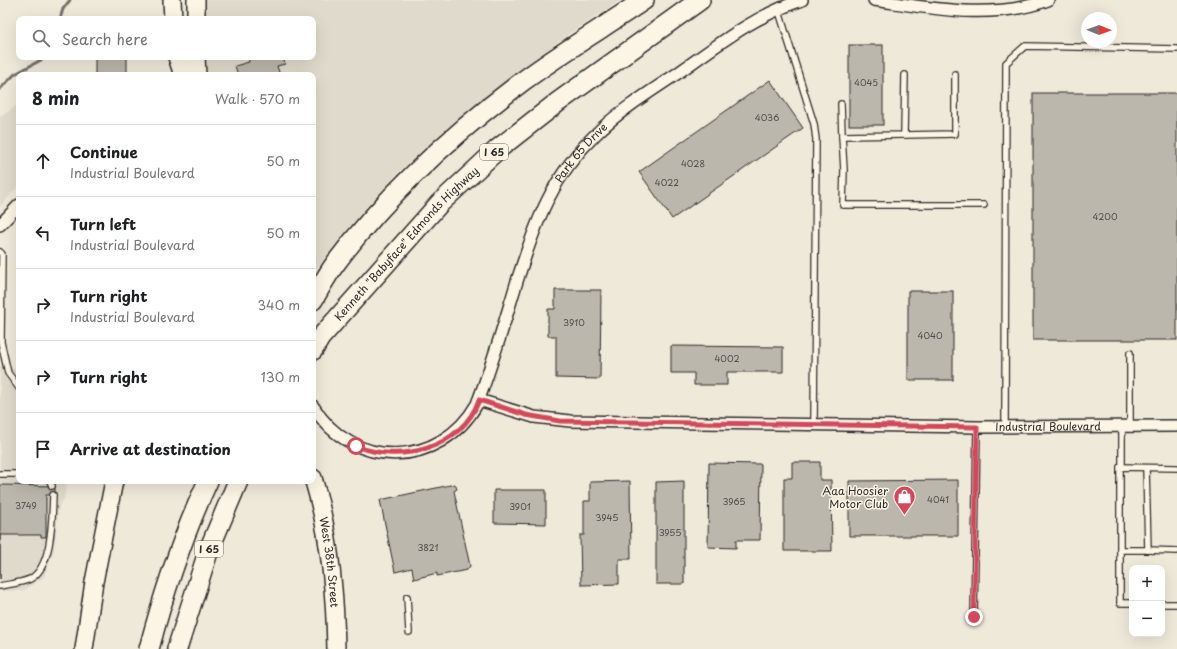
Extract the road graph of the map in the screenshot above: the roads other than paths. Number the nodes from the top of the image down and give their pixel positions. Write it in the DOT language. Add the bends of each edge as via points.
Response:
graph roads {
  1 [pos="172,0"];
  2 [pos="196,0"];
  3 [pos="644,0"];
  4 [pos="700,0"];
  5 [pos="802,0"];
  6 [pos="874,0"];
  7 [pos="1048,0"];
  8 [pos="778,8"];
  9 [pos="173,16"];
  10 [pos="196,16"];
  11 [pos="1177,48"];
  12 [pos="173,60"];
  13 [pos="178,60"];
  14 [pos="196,60"];
  15 [pos="173,72"];
  16 [pos="182,72"];
  17 [pos="197,72"];
  18 [pos="955,74"];
  19 [pos="905,75"];
  20 [pos="841,104"];
  21 [pos="904,135"];
  22 [pos="842,136"];
  23 [pos="984,205"];
  24 [pos="16,208"];
  25 [pos="0,225"];
  26 [pos="0,252"];
  27 [pos="316,295"];
  28 [pos="317,344"];
  29 [pos="1130,353"];
  30 [pos="16,384"];
  31 [pos="479,400"];
  32 [pos="316,410"];
  33 [pos="814,424"];
  34 [pos="1005,426"];
  35 [pos="1126,426"];
  36 [pos="1177,426"];
  37 [pos="977,427"];
  38 [pos="1122,467"];
  39 [pos="1146,468"];
  40 [pos="1177,468"];
  41 [pos="0,474"];
  42 [pos="16,474"];
  43 [pos="113,484"];
  44 [pos="207,484"];
  45 [pos="237,484"];
  46 [pos="315,484"];
  47 [pos="53,495"];
  48 [pos="1120,550"];
  49 [pos="1148,550"];
  50 [pos="1177,551"];
  51 [pos="0,586"];
  52 [pos="407,597"];
  53 [pos="1129,603"];
  54 [pos="1165,604"];
  55 [pos="1177,604"];
  56 [pos="974,617"];
  57 [pos="409,632"];
  58 [pos="84,649"];
  59 [pos="149,649"];
  60 [pos="177,649"];
  61 [pos="336,649"];
  1 -- 9 [label="main road"];
  2 -- 10 [label="main road"];
  3 -- 27 [label="highway" via="524,80 451,140 400,190 357,238 334,265"];
  4 -- 28 [label="highway, Kenneth \"Babyface\" Edmonds Highway / I 65" via="558,102 498,149 439,204"];
  5 -- 8 [label="street, Park 65 Drive"];
  6 -- 7 [label="street" via="971,11 1012,8"];
  8 -- 31 [label="street, Park 65 Drive" via="733,33 616,116 566,168 537,220"];
  8 -- 33 [label="lane" via="814,124 816,139"];
  11 -- 34 [label="lane" via="1025,46 1006,63"];
  12 -- 15 [label="main road"];
  13 -- 16 [label="main road"];
  14 -- 17 [label="main road"];
  18 -- 21 [label="lane" via="955,134"];
  19 -- 21 [label="lane"];
  20 -- 22 [label="lane"];
  21 -- 22 [label="lane"];
  22 -- 23 [label="lane" via="843,205"];
  24 -- 25 [label="street"];
  26 -- 30 [label="lane" via="1,342 8,373"];
  29 -- 35 [label="lane"];
  31 -- 32 [label="street" via="467,420 451,436 431,447 400,454 373,452 350,442 332,430"];
  31 -- 33 [label="street, Industrial Boulevard" via="526,415 560,421"];
  33 -- 37 [label="street, Industrial Boulevard"];
  34 -- 35 [label="street, Industrial Boulevard"];
  34 -- 37 [label="street, Industrial Boulevard"];
  35 -- 36 [label="street, Industrial Boulevard"];
  35 -- 38 [label="lane"];
  37 -- 56 [label="lane"];
  38 -- 39 [label="lane"];
  38 -- 48 [label="lane"];
  39 -- 40 [label="lane"];
  39 -- 49 [label="lane"];
  41 -- 42 [label="lane"];
  43 -- 58 [label="main road"];
  44 -- 59 [label="highway, I 65" via="191,519"];
  45 -- 60 [label="highway, I 65" via="210,546"];
  46 -- 61 [label="main road, West 38th Street" via="330,556"];
  47 -- 51 [label="lane" via="50,541 43,565 32,578"];
  48 -- 49 [label="lane"];
  48 -- 53 [label="lane" via="1120,603"];
  49 -- 50 [label="lane"];
  52 -- 57 [label="lane"];
  54 -- 55 [label="lane"];
}
